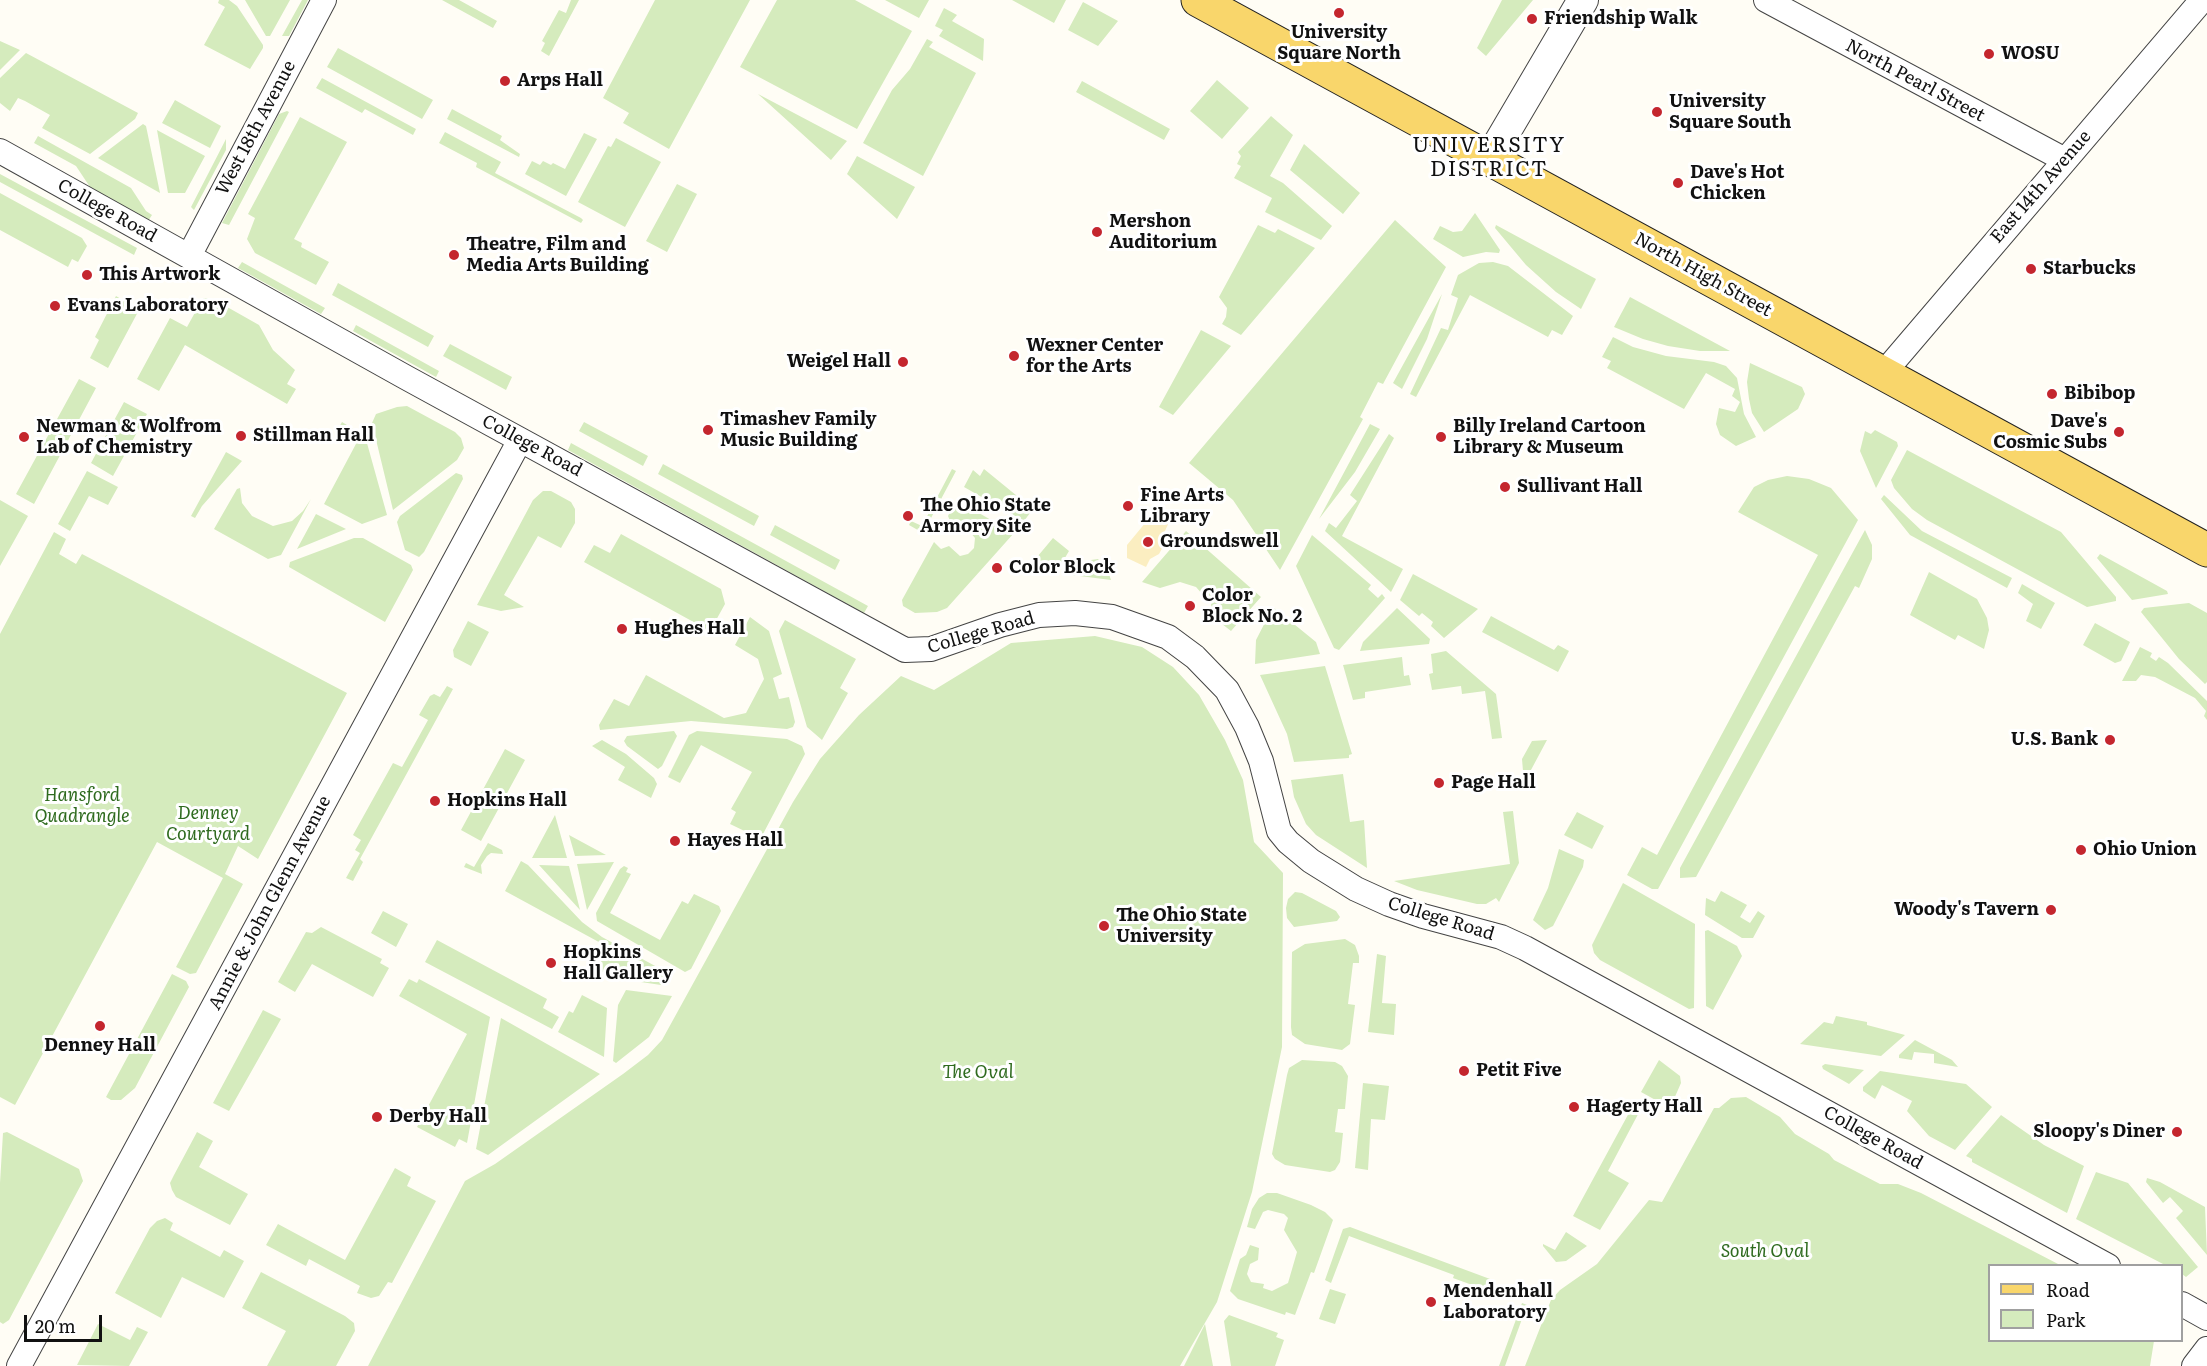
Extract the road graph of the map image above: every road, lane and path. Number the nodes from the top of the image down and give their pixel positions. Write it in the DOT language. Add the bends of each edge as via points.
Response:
graph roads {
  1 [pos="324,0"];
  2 [pos="1198,0"];
  3 [pos="1583,0"];
  4 [pos="1766,0"];
  5 [pos="2202,0"];
  6 [pos="0,151"];
  7 [pos="1490,158"];
  8 [pos="2065,160"];
  9 [pos="189,256"];
  10 [pos="1882,375"];
  11 [pos="520,440"];
  12 [pos="2207,550"];
  13 [pos="2104,1264"];
  14 [pos="2183,1305"];
  15 [pos="2207,1318"];
  16 [pos="2207,1349"];
  17 [pos="19,1366"];
  18 [pos="2194,1366"];
  1 -- 9 [label="street, West 18th Avenue"];
  2 -- 7 [label="main road, North High Street"];
  3 -- 7 [label="street"];
  4 -- 8 [label="street, North Pearl Street"];
  5 -- 8 [label="street, East 14th Avenue"];
  6 -- 9 [label="street, College Road"];
  7 -- 10 [label="main road, North High Street"];
  8 -- 10 [label="street, East 14th Avenue"];
  9 -- 11 [label="street, College Road"];
  10 -- 12 [label="main road, North High Street"];
  11 -- 13 [label="street, College Road" via="905,650 931,649 1040,615 1075,613 1112,617 1168,637 1195,657 1227,690 1261,761 1279,831 1311,861 1356,890 1389,904 1501,937 1525,948"];
  11 -- 17 [label="street, Annie & John Glenn Avenue"];
  14 -- 15 [label="street"];
  16 -- 18 [label="street"];
}
